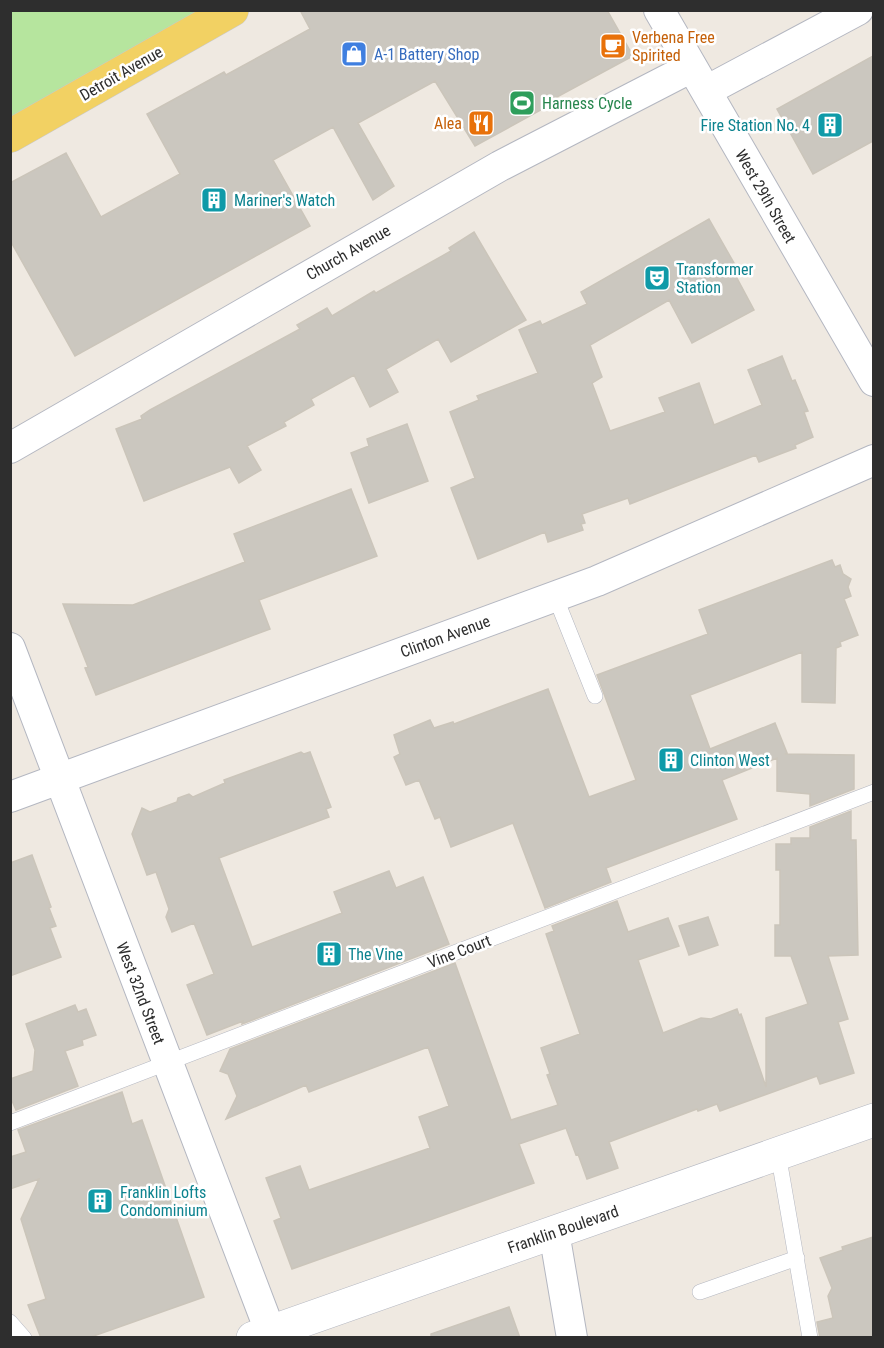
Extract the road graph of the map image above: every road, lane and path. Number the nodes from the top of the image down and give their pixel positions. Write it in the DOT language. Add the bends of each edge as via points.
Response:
graph roads {
  1 [pos="232,10"];
  2 [pos="659,10"];
  3 [pos="858,10"];
  4 [pos="699,79"];
  5 [pos="10,136"];
  6 [pos="873,381"];
  7 [pos="10,448"];
  8 [pos="873,460"];
  9 [pos="555,596"];
  10 [pos="10,648"];
  11 [pos="595,696"];
  12 [pos="59,777"];
  13 [pos="873,792"];
  14 [pos="10,797"];
  15 [pos="167,1063"];
  16 [pos="873,1120"];
  17 [pos="10,1123"];
  18 [pos="778,1154"];
  19 [pos="554,1232"];
  20 [pos="797,1258"];
  21 [pos="700,1292"];
  22 [pos="10,1323"];
  23 [pos="265,1335"];
  24 [pos="24,1338"];
  25 [pos="572,1338"];
  26 [pos="810,1338"];
  1 -- 5 [label="main road, Detroit Avenue"];
  2 -- 4 [label="street, West 29th Street"];
  3 -- 4 [label="street, Church Avenue"];
  4 -- 6 [label="street, West 29th Street"];
  4 -- 7 [label="street, Church Avenue" via="500,165"];
  8 -- 9 [label="street, Clinton Avenue"];
  9 -- 11 [label="lane"];
  9 -- 12 [label="street, Clinton Avenue"];
  10 -- 12 [label="street, West 32nd Street"];
  12 -- 14 [label="street, Clinton Avenue"];
  12 -- 15 [label="street, West 32nd Street"];
  13 -- 15 [label="lane, Vine Court"];
  15 -- 17 [label="lane, Vine Court"];
  15 -- 23 [label="street, West 32nd Street"];
  16 -- 18 [label="street, Franklin Boulevard"];
  18 -- 19 [label="street, Franklin Boulevard"];
  18 -- 20 [label="lane"];
  19 -- 23 [label="street, Franklin Boulevard"];
  19 -- 25 [label="street"];
  20 -- 21 [label="lane"];
  20 -- 26 [label="lane"];
  22 -- 24 [label="lane"];
}
